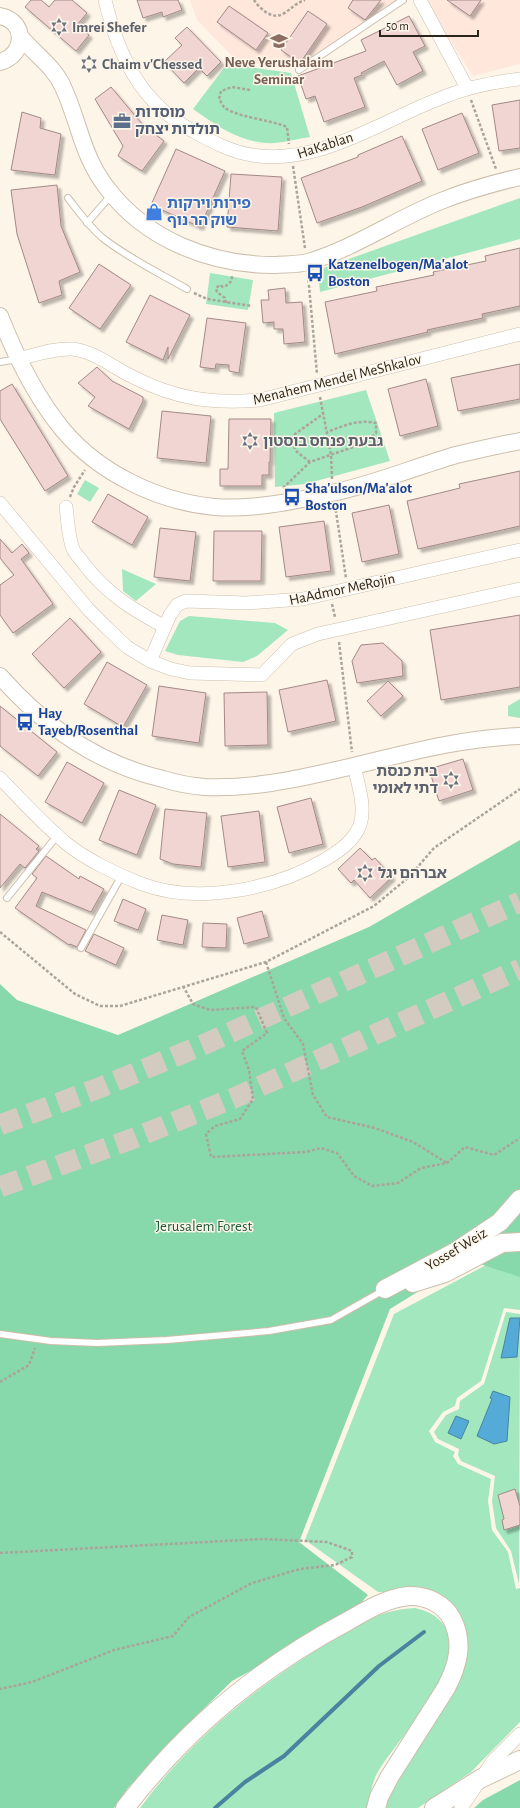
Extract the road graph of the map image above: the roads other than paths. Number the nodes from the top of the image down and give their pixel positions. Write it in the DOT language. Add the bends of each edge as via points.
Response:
graph roads {
  1 [pos="105,0"];
  2 [pos="403,0"];
  3 [pos="420,0"];
  4 [pos="0,16"];
  5 [pos="20,36"];
  6 [pos="5,60"];
  7 [pos="43,61"];
  8 [pos="299,70"];
  9 [pos="520,79"];
  10 [pos="467,88"];
  11 [pos="520,177"];
  12 [pos="112,194"];
  13 [pos="68,198"];
  14 [pos="87,223"];
  15 [pos="186,289"];
  16 [pos="0,316"];
  17 [pos="520,334"];
  18 [pos="18,359"];
  19 [pos="0,362"];
  20 [pos="520,441"];
  21 [pos="0,503"];
  22 [pos="66,507"];
  23 [pos="520,550"];
  24 [pos="520,589"];
  25 [pos="165,626"];
  26 [pos="150,661"];
  27 [pos="0,676"];
  28 [pos="520,736"];
  29 [pos="354,766"];
  30 [pos="1,781"];
  31 [pos="58,836"];
  32 [pos="122,875"];
  33 [pos="7,898"];
  34 [pos="81,948"];
  35 [pos="520,1199"];
  36 [pos="520,1242"];
  37 [pos="385,1289"];
  38 [pos="0,1334"];
  39 [pos="520,1734"];
  40 [pos="520,1760"];
  41 [pos="480,1779"];
  42 [pos="125,1808"];
  43 [pos="376,1808"];
  44 [pos="434,1808"];
  45 [pos="461,1808"];
  1 -- 10 [label="street, HaKablan" via="120,51 147,95 182,126 229,149 251,155 291,156 325,147"];
  2 -- 8 [label="lane"];
  3 -- 10 [label="street"];
  4 -- 5 [label="street" via="14,23"];
  5 -- 6 [label="street" via="18,48"];
  5 -- 7 [label="street"];
  6 -- 7 [label="street" via="28,57"];
  7 -- 12 [label="street" via="57,75 94,169"];
  9 -- 10 [label="street, HaKablan"];
  11 -- 12 [label="street" via="441,201 365,238 307,262 254,265 208,256 168,240 139,220"];
  12 -- 14 [label="lane"];
  13 -- 14 [label="lane"];
  14 -- 15 [label="lane" via="104,239 132,258"];
  16 -- 18 [label="street"];
  17 -- 18 [label="street, Menahem Mendel MeShkalov" via="260,400 237,402 188,398 162,390 73,349"];
  18 -- 19 [label="lane"];
  18 -- 20 [label="street" via="44,404 64,431 96,459 136,485 164,497 189,503 236,508 333,493 457,455"];
  21 -- 26 [label="street" via="88,609 127,647"];
  22 -- 25 [label="street" via="73,550 109,591 132,609"];
  23 -- 25 [label="street, HaAdmor MeRojin" via="303,599 253,603 186,601 177,605"];
  24 -- 26 [label="street" via="318,634 292,644 262,675 190,673"];
  25 -- 26 [label="street, HaAdmor MeRojin"];
  27 -- 29 [label="street" via="21,700 72,740 129,770 149,776 203,787 230,787 269,783"];
  28 -- 29 [label="street" via="444,744"];
  29 -- 32 [label="street" via="361,799 360,826 342,849 306,871 252,888 187,893 142,884"];
  30 -- 31 [label="street"];
  31 -- 32 [label="street" via="79,852"];
  31 -- 33 [label="lane"];
  32 -- 34 [label="lane"];
  35 -- 37 [label="main road, Yossef Weiz" via="500,1222 455,1252"];
  36 -- 37 [label="main road" via="498,1245 445,1273 426,1280"];
  37 -- 38 [label="lane" via="331,1320 269,1331 97,1343"];
  39 -- 41 [label="street" via="493,1761"];
  40 -- 41 [label="main road"];
  41 -- 44 [label="main road"];
  41 -- 45 [label="street"];
  42 -- 43 [label="main road" via="184,1741 230,1699 276,1664 317,1637 390,1600 410,1596 426,1598 439,1604 449,1614 456,1627 459,1641 458,1657 446,1688 382,1789"];
}
